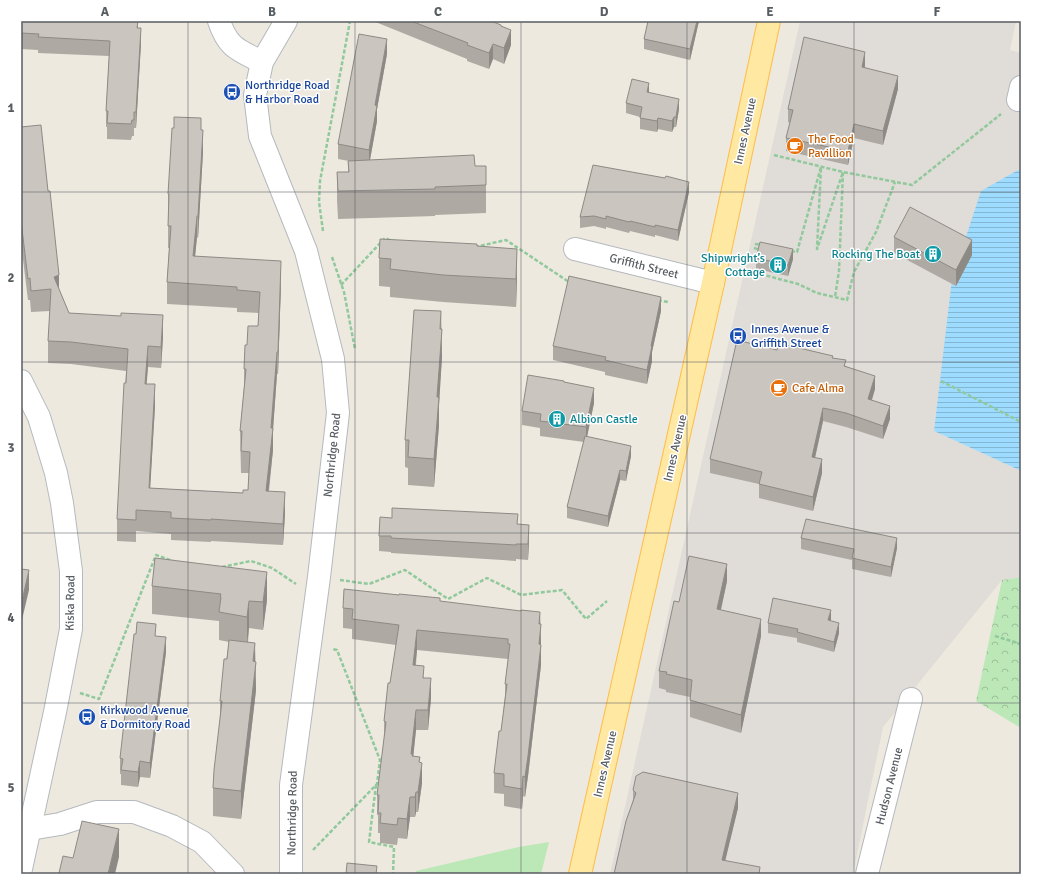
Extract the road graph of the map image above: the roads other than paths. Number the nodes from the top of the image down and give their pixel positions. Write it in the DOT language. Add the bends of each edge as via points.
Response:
graph roads {
  1 [pos="219,21"];
  2 [pos="286,21"];
  3 [pos="769,21"];
  4 [pos="262,62"];
  5 [pos="576,249"];
  6 [pos="713,283"];
  7 [pos="21,381"];
  8 [pos="911,699"];
  9 [pos="30,829"];
  10 [pos="291,866"];
  11 [pos="21,869"];
  12 [pos="233,874"];
  13 [pos="580,874"];
  14 [pos="867,874"];
  1 -- 4 [label="street" via="224,35 237,50"];
  2 -- 4 [label="street, Northridge Road"];
  3 -- 6 [label="main road, Innes Avenue"];
  4 -- 10 [label="street, Northridge Road" via="255,95 260,136 306,251 333,359 338,413 310,646 290,785"];
  5 -- 6 [label="street, Griffith Street"];
  6 -- 13 [label="main road, Innes Avenue"];
  7 -- 9 [label="street, Kiska Road" via="39,417 56,473 71,571 71,629"];
  8 -- 14 [label="street, Hudson Avenue"];
  9 -- 11 [label="street, Kiska Road"];
  9 -- 12 [label="street" via="60,824 97,812 134,812 172,826 202,842"];
}
